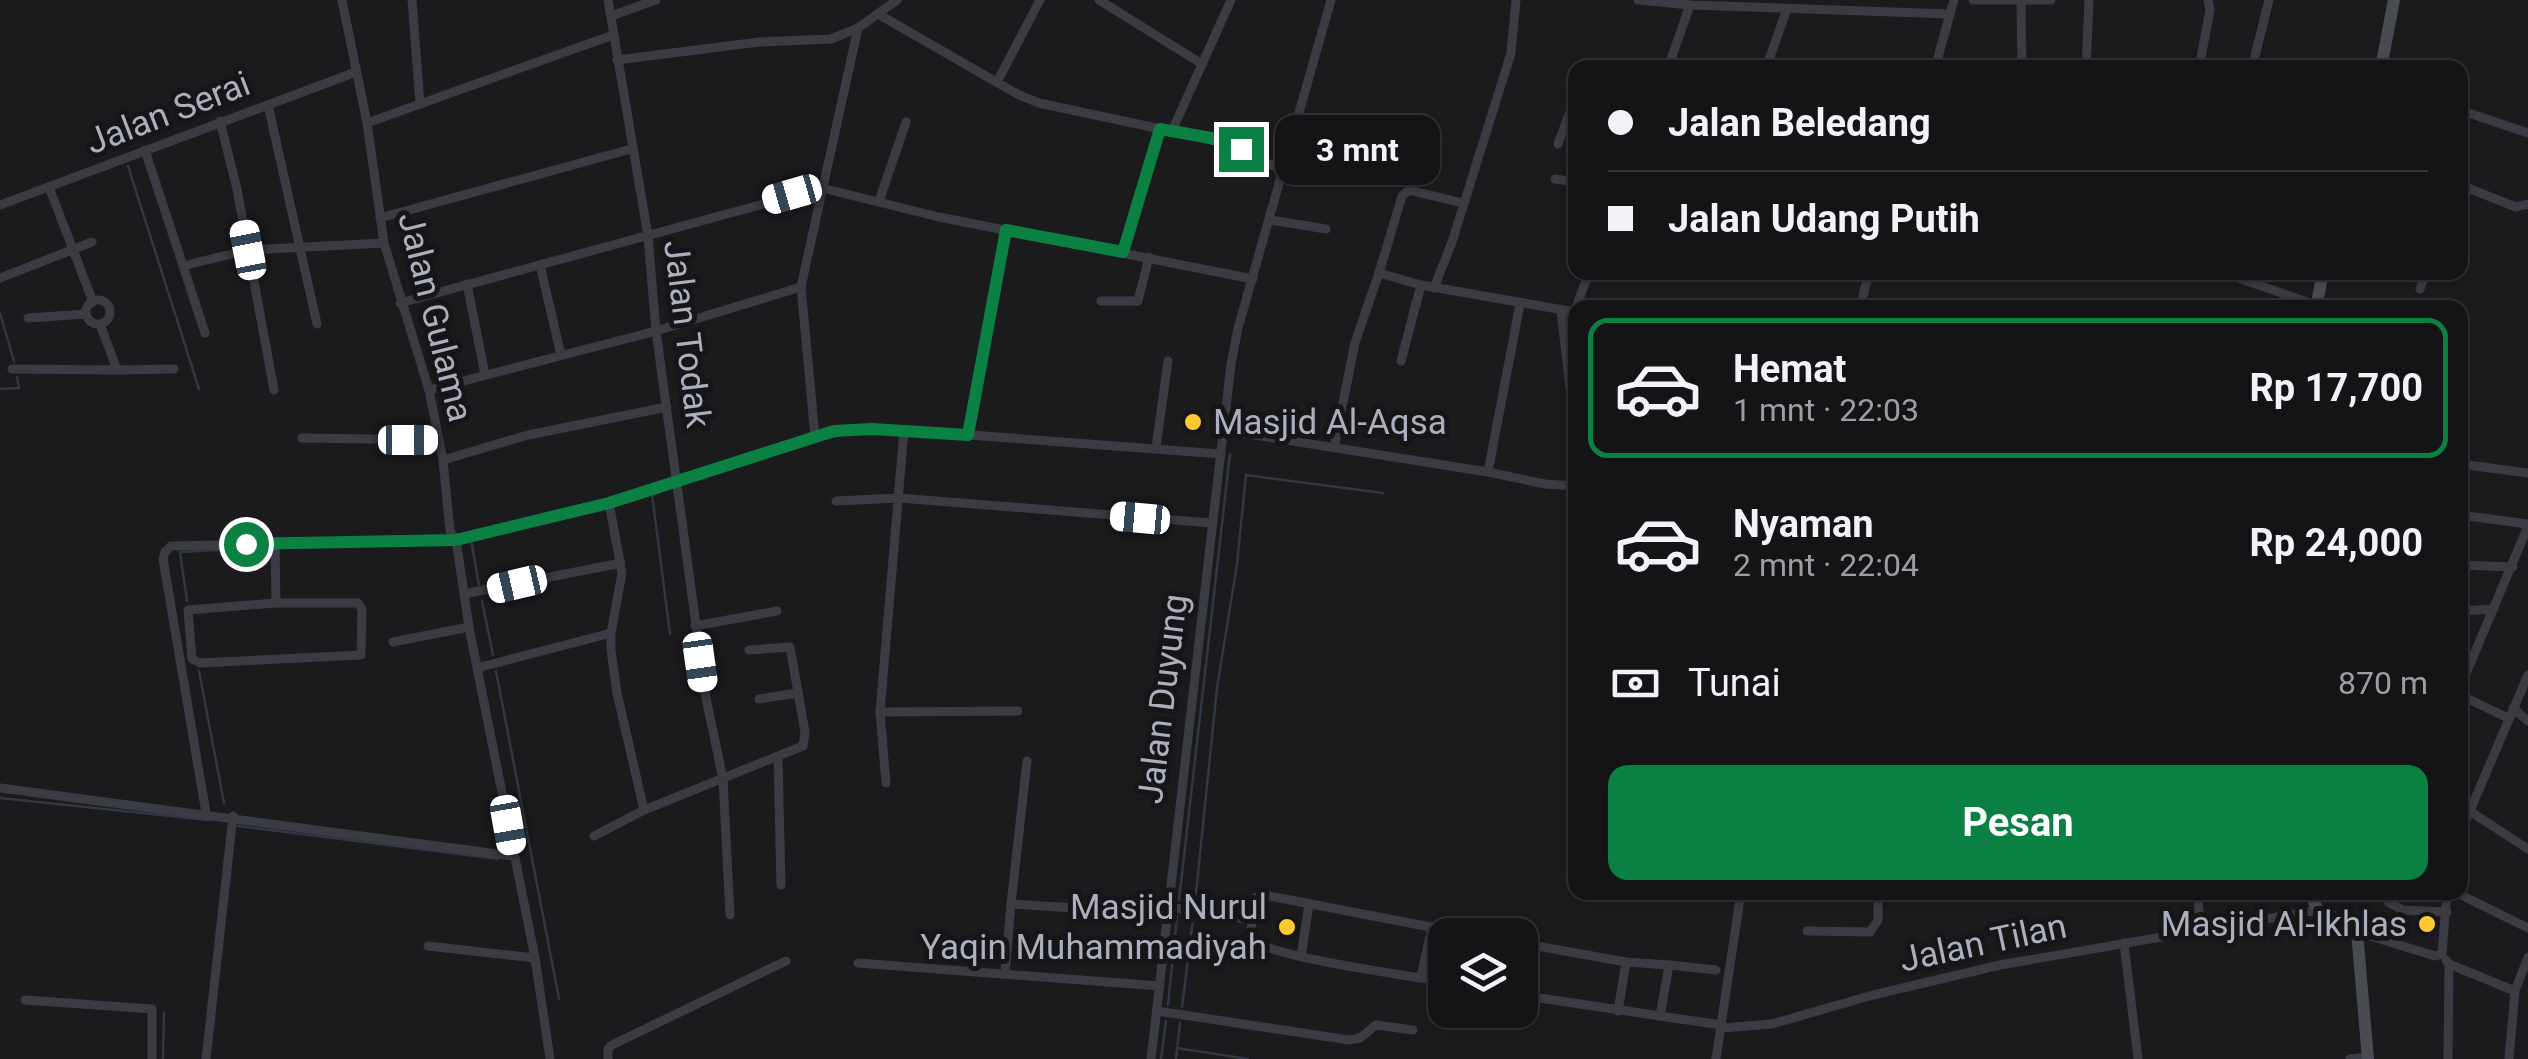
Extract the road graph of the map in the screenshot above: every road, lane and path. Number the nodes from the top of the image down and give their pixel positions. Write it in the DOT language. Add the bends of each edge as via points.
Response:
graph roads {
  1 [pos="342,0"];
  2 [pos="412,0"];
  3 [pos="608,0"];
  4 [pos="656,0"];
  5 [pos="897,0"];
  6 [pos="1040,0"];
  7 [pos="1099,0"];
  8 [pos="1231,0"];
  9 [pos="1331,0"];
  10 [pos="1516,0"];
  11 [pos="1638,0"];
  12 [pos="1954,0"];
  13 [pos="1973,0"];
  14 [pos="2052,0"];
  15 [pos="2089,0"];
  16 [pos="2208,0"];
  17 [pos="2269,0"];
  18 [pos="2394,0"];
  19 [pos="1650,1"];
  20 [pos="2020,1"];
  21 [pos="1690,5"];
  22 [pos="1787,9"];
  23 [pos="878,14"];
  24 [pos="1950,14"];
  25 [pos="611,16"];
  26 [pos="858,28"];
  27 [pos="613,35"];
  28 [pos="617,60"];
  29 [pos="1671,60"];
  30 [pos="1769,60"];
  31 [pos="1937,60"];
  32 [pos="2022,60"];
  33 [pos="2086,60"];
  34 [pos="2201,60"];
  35 [pos="2254,60"];
  36 [pos="2383,60"];
  37 [pos="1202,64"];
  38 [pos="356,72"];
  39 [pos="997,82"];
  40 [pos="268,104"];
  41 [pos="420,104"];
  42 [pos="2468,113"];
  43 [pos="1568,117"];
  44 [pos="220,121"];
  45 [pos="906,122"];
  46 [pos="368,124"];
  47 [pos="1160,129"];
  48 [pos="1172,131"];
  49 [pos="2528,132"];
  50 [pos="1558,144"];
  51 [pos="631,148"];
  52 [pos="145,150"];
  53 [pos="1284,172"];
  54 [pos="1554,179"];
  55 [pos="1568,181"];
  56 [pos="49,188"];
  57 [pos="822,188"];
  58 [pos="2468,188"];
  59 [pos="879,202"];
  60 [pos="1464,203"];
  61 [pos="0,204"];
  62 [pos="2528,204"];
  63 [pos="380,218"];
  64 [pos="1270,220"];
  65 [pos="1006,230"];
  66 [pos="1326,230"];
  67 [pos="648,236"];
  68 [pos="92,242"];
  69 [pos="384,243"];
  70 [pos="300,245"];
  71 [pos="73,248"];
  72 [pos="248,250"];
  73 [pos="1123,252"];
  74 [pos="1149,257"];
  75 [pos="540,265"];
  76 [pos="184,266"];
  77 [pos="1379,273"];
  78 [pos="0,278"];
  79 [pos="1253,279"];
  80 [pos="2243,280"];
  81 [pos="2423,280"];
  82 [pos="467,284"];
  83 [pos="1421,286"];
  84 [pos="801,287"];
  85 [pos="1434,288"];
  86 [pos="2420,289"];
  87 [pos="2299,300"];
  88 [pos="1101,301"];
  89 [pos="93,302"];
  90 [pos="400,303"];
  91 [pos="1520,304"];
  92 [pos="1568,310"];
  93 [pos="1561,311"];
  94 [pos="86,314"];
  95 [pos="28,318"];
  96 [pos="100,324"];
  97 [pos="318,324"];
  98 [pos="656,331"];
  99 [pos="205,333"];
  100 [pos="561,356"];
  101 [pos="1402,361"];
  102 [pos="1168,362"];
  103 [pos="12,369"];
  104 [pos="174,369"];
  105 [pos="117,370"];
  106 [pos="1568,371"];
  107 [pos="484,375"];
  108 [pos="274,390"];
  109 [pos="429,390"];
  110 [pos="667,407"];
  111 [pos="904,430"];
  112 [pos="1223,430"];
  113 [pos="968,435"];
  114 [pos="814,436"];
  115 [pos="302,438"];
  116 [pos="439,440"];
  117 [pos="1156,448"];
  118 [pos="1334,448"];
  119 [pos="1221,454"];
  120 [pos="443,460"];
  121 [pos="2468,465"];
  122 [pos="1488,472"];
  123 [pos="2528,472"];
  124 [pos="678,482"];
  125 [pos="1568,485"];
  126 [pos="899,498"];
  127 [pos="836,501"];
  128 [pos="609,503"];
  129 [pos="2468,515"];
  130 [pos="1212,523"];
  131 [pos="2528,525"];
  132 [pos="456,540"];
  133 [pos="275,543"];
  134 [pos="621,564"];
  135 [pos="2468,565"];
  136 [pos="2513,567"];
  137 [pos="464,594"];
  138 [pos="276,604"];
  139 [pos="2494,609"];
  140 [pos="2468,610"];
  141 [pos="776,612"];
  142 [pos="695,626"];
  143 [pos="470,627"];
  144 [pos="611,633"];
  145 [pos="394,642"];
  146 [pos="749,650"];
  147 [pos="2468,655"];
  148 [pos="2474,655"];
  149 [pos="477,668"];
  150 [pos="2468,671"];
  151 [pos="2528,675"];
  152 [pos="798,693"];
  153 [pos="2468,695"];
  154 [pos="759,699"];
  155 [pos="880,712"];
  156 [pos="1018,712"];
  157 [pos="2511,713"];
  158 [pos="2528,721"];
  159 [pos="778,757"];
  160 [pos="1027,761"];
  161 [pos="724,779"];
  162 [pos="886,784"];
  163 [pos="0,788"];
  164 [pos="644,810"];
  165 [pos="2468,810"];
  166 [pos="206,813"];
  167 [pos="233,816"];
  168 [pos="594,836"];
  169 [pos="2528,848"];
  170 [pos="514,856"];
  171 [pos="780,885"];
  172 [pos="2468,898"];
  173 [pos="1740,900"];
  174 [pos="1878,900"];
  175 [pos="2199,900"];
  176 [pos="2313,900"];
  177 [pos="2388,900"];
  178 [pos="2447,900"];
  179 [pos="1011,904"];
  180 [pos="1309,904"];
  181 [pos="1167,910"];
  182 [pos="2318,910"];
  183 [pos="2447,912"];
  184 [pos="730,915"];
  185 [pos="1252,920"];
  186 [pos="1428,926"];
  187 [pos="2201,928"];
  188 [pos="2528,928"];
  189 [pos="1808,931"];
  190 [pos="2357,932"];
  191 [pos="2124,943"];
  192 [pos="1428,945"];
  193 [pos="428,946"];
  194 [pos="1538,947"];
  195 [pos="2442,954"];
  196 [pos="1301,957"];
  197 [pos="2528,957"];
  198 [pos="535,958"];
  199 [pos="786,961"];
  200 [pos="1626,962"];
  201 [pos="858,963"];
  202 [pos="2448,964"];
  203 [pos="1668,965"];
  204 [pos="1716,970"];
  205 [pos="2525,972"];
  206 [pos="1005,973"];
  207 [pos="1421,977"];
  208 [pos="1428,978"];
  209 [pos="1160,986"];
  210 [pos="2515,991"];
  211 [pos="1538,998"];
  212 [pos="25,1000"];
  213 [pos="1157,1011"];
  214 [pos="1618,1011"];
  215 [pos="1660,1016"];
  216 [pos="1718,1026"];
  217 [pos="1414,1030"];
  218 [pos="2368,1058"];
  219 [pos="152,1059"];
  220 [pos="206,1059"];
  221 [pos="550,1059"];
  222 [pos="608,1059"];
  223 [pos="1151,1059"];
  224 [pos="1716,1059"];
  225 [pos="2138,1059"];
  226 [pos="2350,1059"];
  227 [pos="2448,1059"];
  228 [pos="2509,1059"];
  1 -- 38 [label="street, Jalan Gulama"];
  2 -- 41 [label="street"];
  3 -- 25 [label="street, Jalan Todak"];
  4 -- 25 [label="street"];
  5 -- 23 [label="street"];
  6 -- 39 [label="street"];
  7 -- 37 [label="street"];
  8 -- 37 [label="street"];
  9 -- 53 [label="street, Jalan Duyung"];
  10 -- 60 [label="street" via="1512,53"];
  11 -- 19 [label="street"];
  12 -- 24 [label="street"];
  13 -- 20 [label="street"];
  14 -- 20 [label="street"];
  15 -- 33 [label="street"];
  16 -- 34 [label="street"];
  17 -- 35 [label="street"];
  18 -- 36 [label="main road"];
  19 -- 21 [label="street"];
  20 -- 32 [label="street"];
  21 -- 22 [label="street"];
  21 -- 29 [label="street"];
  22 -- 24 [label="street"];
  22 -- 30 [label="street"];
  23 -- 26 [label="street"];
  23 -- 39 [label="street"];
  24 -- 31 [label="street"];
  25 -- 27 [label="street, Jalan Todak"];
  26 -- 28 [label="street" via="831,38"];
  26 -- 57 [label="street"];
  27 -- 28 [label="street, Jalan Todak"];
  27 -- 41 [label="street"];
  28 -- 51 [label="street, Jalan Todak"];
  37 -- 48 [label="street"];
  38 -- 40 [label="street, Jalan Serai"];
  38 -- 46 [label="street, Jalan Gulama"];
  39 -- 47 [label="street" via="1039,103"];
  40 -- 44 [label="street, Jalan Serai"];
  40 -- 70 [label="street"];
  41 -- 46 [label="street"];
  42 -- 49 [label="street"];
  43 -- 50 [label="street"];
  44 -- 52 [label="street, Jalan Serai"];
  44 -- 72 [label="street"];
  45 -- 59 [label="street"];
  46 -- 63 [label="street, Jalan Gulama"];
  47 -- 48 [label="street"];
  47 -- 73 [label="street"];
  48 -- 53 [label="street" via="1226,143"];
  51 -- 63 [label="street"];
  51 -- 67 [label="street, Jalan Todak"];
  52 -- 56 [label="street, Jalan Serai"];
  52 -- 76 [label="street"];
  53 -- 64 [label="street, Jalan Duyung"];
  54 -- 55 [label="street"];
  56 -- 61 [label="street, Jalan Serai"];
  56 -- 71 [label="street"];
  57 -- 59 [label="street"];
  57 -- 67 [label="street"];
  57 -- 84 [label="street"];
  58 -- 62 [label="street" via="2516,206"];
  59 -- 65 [label="street"];
  60 -- 77 [label="street" via="1409,190"];
  60 -- 85 [label="street"];
  63 -- 69 [label="street, Jalan Gulama"];
  64 -- 66 [label="street"];
  64 -- 79 [label="street, Jalan Duyung"];
  65 -- 73 [label="street"];
  65 -- 113 [label="street"];
  67 -- 75 [label="street"];
  67 -- 98 [label="street, Jalan Todak"];
  68 -- 71 [label="street"];
  69 -- 70 [label="street"];
  69 -- 90 [label="street, Jalan Gulama"];
  70 -- 72 [label="street"];
  70 -- 97 [label="street"];
  71 -- 78 [label="street"];
  71 -- 89 [label="street"];
  72 -- 76 [label="street"];
  72 -- 108 [label="street"];
  73 -- 74 [label="street"];
  74 -- 79 [label="street"];
  74 -- 88 [label="street" via="1139,300"];
  75 -- 82 [label="street"];
  75 -- 100 [label="street"];
  76 -- 99 [label="street"];
  77 -- 83 [label="street"];
  77 -- 118 [label="street" via="1355,343"];
  79 -- 112 [label="street, Jalan Duyung" via="1238,328"];
  80 -- 87 [label="street"];
  81 -- 86 [label="street"];
  82 -- 90 [label="street"];
  82 -- 107 [label="street"];
  83 -- 85 [label="street"];
  83 -- 101 [label="street"];
  84 -- 98 [label="street"];
  84 -- 114 [label="street"];
  85 -- 91 [label="street"];
  89 -- 94 [label="street"];
  89 -- 96 [label="street" via="109,309"];
  90 -- 109 [label="street, Jalan Gulama"];
  91 -- 93 [label="street"];
  91 -- 122 [label="street"];
  92 -- 93 [label="street"];
  93 -- 106 [label="street"];
  94 -- 95 [label="street"];
  94 -- 96 [label="street"];
  96 -- 105 [label="street"];
  98 -- 100 [label="street"];
  98 -- 110 [label="street, Jalan Todak"];
  100 -- 107 [label="street"];
  102 -- 117 [label="street"];
  103 -- 105 [label="street"];
  104 -- 105 [label="street"];
  107 -- 109 [label="street"];
  109 -- 116 [label="street, Jalan Gulama"];
  110 -- 120 [label="street"];
  110 -- 124 [label="street, Jalan Todak"];
  111 -- 113 [label="street"];
  111 -- 114 [label="street"];
  111 -- 126 [label="street"];
  112 -- 118 [label="street"];
  112 -- 119 [label="street, Jalan Duyung"];
  113 -- 117 [label="street"];
  114 -- 124 [label="street"];
  115 -- 116 [label="street"];
  116 -- 120 [label="street, Jalan Gulama"];
  117 -- 119 [label="street"];
  118 -- 122 [label="street"];
  119 -- 130 [label="street, Jalan Duyung"];
  120 -- 132 [label="street, Jalan Gulama"];
  121 -- 123 [label="street"];
  122 -- 125 [label="street"];
  124 -- 128 [label="street"];
  124 -- 142 [label="street, Jalan Todak"];
  126 -- 127 [label="street"];
  126 -- 130 [label="street"];
  126 -- 155 [label="street"];
  128 -- 132 [label="street"];
  128 -- 134 [label="street"];
  129 -- 131 [label="street"];
  130 -- 181 [label="street, Jalan Duyung"];
  131 -- 136 [label="street"];
  132 -- 133 [label="street"];
  132 -- 137 [label="street, Jalan Gulama"];
  133 -- 138 [label="street"];
  133 -- 166 [label="street" via="177,545 163,556"];
  134 -- 137 [label="street"];
  134 -- 144 [label="street"];
  135 -- 136 [label="street"];
  136 -- 139 [label="street"];
  137 -- 143 [label="street, Jalan Gulama"];
  138 -- 138 [label="street" via="188,610 192,659 361,655 358,602"];
  139 -- 140 [label="street"];
  139 -- 148 [label="street"];
  141 -- 142 [label="street"];
  142 -- 161 [label="street, Jalan Todak"];
  143 -- 145 [label="street"];
  143 -- 149 [label="street, Jalan Gulama"];
  144 -- 149 [label="street"];
  144 -- 164 [label="street" via="617,694"];
  146 -- 152 [label="street" via="789,646"];
  147 -- 148 [label="street"];
  148 -- 150 [label="street"];
  149 -- 170 [label="street, Jalan Gulama"];
  151 -- 157 [label="street"];
  152 -- 154 [label="street"];
  152 -- 159 [label="street" via="805,742"];
  153 -- 157 [label="street"];
  155 -- 156 [label="street"];
  155 -- 162 [label="street"];
  157 -- 158 [label="street"];
  157 -- 165 [label="street"];
  159 -- 161 [label="street"];
  159 -- 171 [label="street"];
  160 -- 179 [label="street"];
  161 -- 164 [label="street"];
  161 -- 184 [label="street, Jalan Todak"];
  163 -- 166 [label="street"];
  164 -- 168 [label="street"];
  165 -- 169 [label="street"];
  166 -- 167 [label="street"];
  167 -- 170 [label="street"];
  167 -- 220 [label="street"];
  170 -- 198 [label="street, Jalan Gulama"];
  172 -- 188 [label="street"];
  173 -- 216 [label="street"];
  174 -- 189 [label="street" via="1870,932"];
  175 -- 187 [label="street"];
  176 -- 182 [label="main road"];
  177 -- 183 [label="street" via="2396,909"];
  178 -- 183 [label="street"];
  179 -- 181 [label="street"];
  179 -- 206 [label="street"];
  180 -- 185 [label="street" via="1261,894"];
  180 -- 186 [label="street"];
  180 -- 196 [label="street"];
  181 -- 185 [label="street"];
  181 -- 209 [label="street, Jalan Duyung"];
  182 -- 187 [label="street, Jalan Tilan"];
  182 -- 190 [label="main road"];
  183 -- 195 [label="street"];
  185 -- 196 [label="street" via="1250,938 1257,946"];
  187 -- 191 [label="street, Jalan Tilan"];
  190 -- 195 [label="street"];
  190 -- 218 [label="main road"];
  191 -- 216 [label="street, Jalan Tilan" via="1873,994 1772,1024"];
  191 -- 225 [label="street"];
  192 -- 207 [label="street"];
  193 -- 198 [label="street"];
  194 -- 200 [label="street"];
  195 -- 202 [label="street"];
  196 -- 207 [label="street"];
  197 -- 205 [label="street"];
  198 -- 221 [label="street, Jalan Gulama"];
  199 -- 222 [label="street" via="612,1046"];
  200 -- 203 [label="street"];
  200 -- 214 [label="street"];
  201 -- 206 [label="street"];
  202 -- 210 [label="street"];
  202 -- 227 [label="street"];
  203 -- 204 [label="street"];
  203 -- 215 [label="street"];
  205 -- 210 [label="street"];
  206 -- 209 [label="street"];
  207 -- 208 [label="street"];
  209 -- 213 [label="street, Jalan Duyung"];
  210 -- 228 [label="street"];
  211 -- 214 [label="street, Jalan Tilan"];
  212 -- 219 [label="street" via="152,1009"];
  213 -- 217 [label="street" via="1349,1040 1376,1025"];
  213 -- 223 [label="street, Jalan Duyung"];
  214 -- 215 [label="street, Jalan Tilan"];
  215 -- 216 [label="street, Jalan Tilan"];
  216 -- 224 [label="street"];
  218 -- 226 [label="street"];
}
